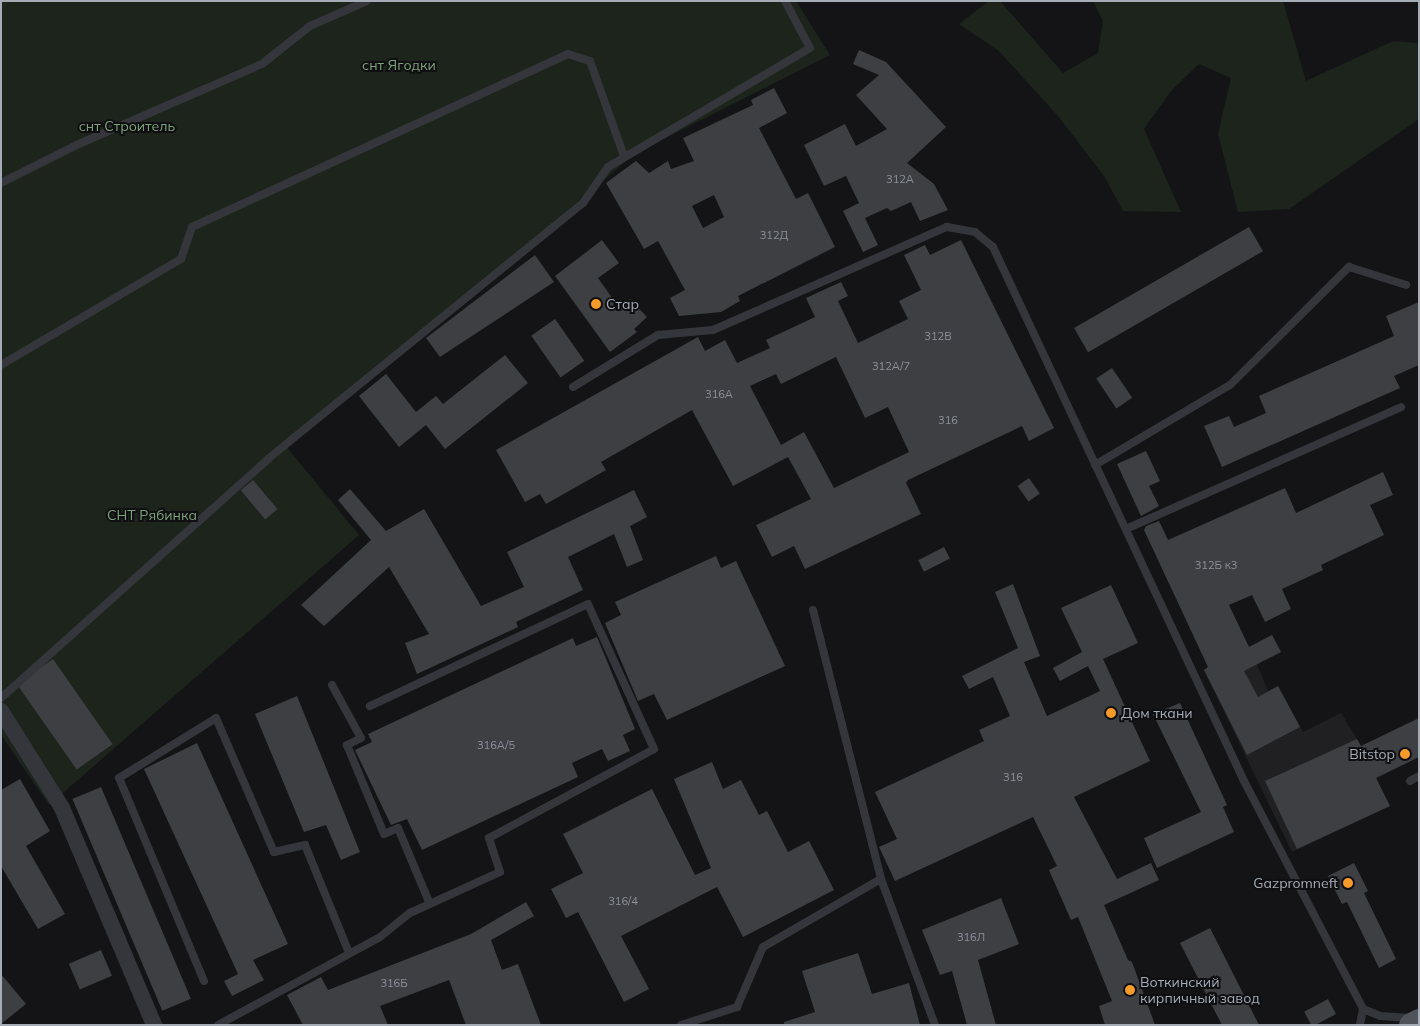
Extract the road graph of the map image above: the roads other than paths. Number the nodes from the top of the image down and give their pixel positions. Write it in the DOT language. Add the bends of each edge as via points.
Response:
graph roads {
  1 [pos="367,1"];
  2 [pos="785,1"];
  3 [pos="624,156"];
  4 [pos="1,183"];
  5 [pos="1406,285"];
  6 [pos="1,365"];
  7 [pos="573,387"];
  8 [pos="1400,407"];
  9 [pos="1096,464"];
  10 [pos="1126,529"];
  11 [pos="813,610"];
  12 [pos="332,685"];
  13 [pos="1,698"];
  14 [pos="370,706"];
  15 [pos="1,711"];
  16 [pos="1419,776"];
  17 [pos="1410,780"];
  18 [pos="880,879"];
  19 [pos="430,904"];
  20 [pos="349,953"];
  21 [pos="204,980"];
  22 [pos="1363,1009"];
  23 [pos="1419,1019"];
  24 [pos="154,1025"];
  25 [pos="218,1025"];
  26 [pos="681,1025"];
  27 [pos="935,1025"];
  28 [pos="1360,1025"];
  29 [pos="1411,1025"];
  1 -- 4 [label="lane" via="310,26 262,64 81,143"];
  2 -- 3 [label="lane" via="810,48"];
  3 -- 6 [label="lane" via="590,61 568,54 192,227 181,259"];
  3 -- 13 [label="lane" via="608,167 584,203 269,458"];
  5 -- 9 [label="lane" via="1349,267 1230,385"];
  7 -- 9 [label="lane" via="658,335 713,330 947,227 975,232 994,247"];
  8 -- 10 [label="lane"];
  9 -- 10 [label="lane"];
  10 -- 22 [label="lane" via="1244,781"];
  11 -- 18 [label="lane"];
  12 -- 19 [label="lane" via="361,738 347,745 384,834 398,828"];
  14 -- 19 [label="lane" via="588,604 654,750 489,838 500,872"];
  15 -- 24 [label="street" via="62,808"];
  16 -- 17 [label="lane"];
  18 -- 26 [label="lane" via="763,947 737,1007"];
  18 -- 27 [label="lane"];
  19 -- 20 [label="lane" via="410,913 380,937"];
  20 -- 21 [label="lane" via="305,845 274,852 216,718 119,778"];
  20 -- 25 [label="lane"];
  22 -- 23 [label="lane" via="1398,1019"];
  22 -- 28 [label="lane"];
  23 -- 29 [label="main road"];
}
